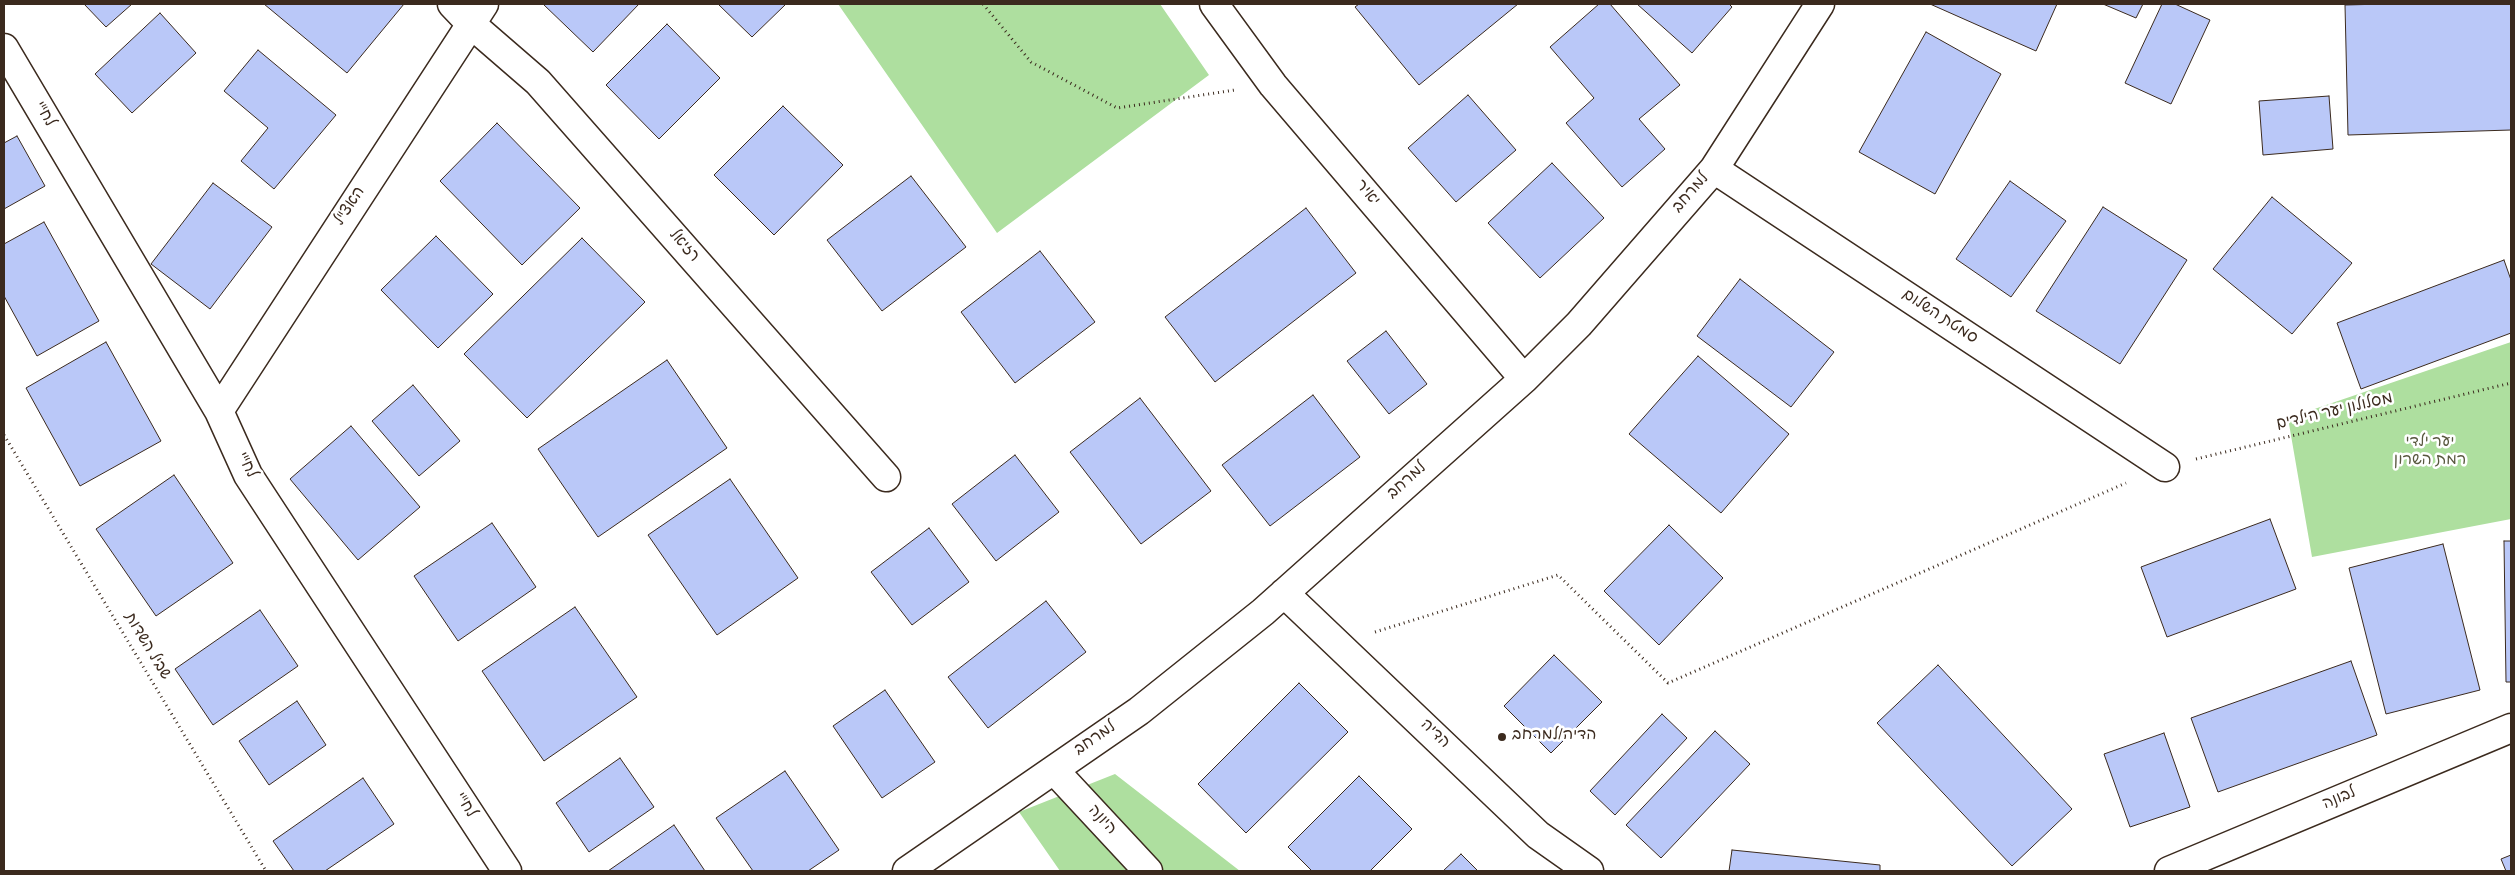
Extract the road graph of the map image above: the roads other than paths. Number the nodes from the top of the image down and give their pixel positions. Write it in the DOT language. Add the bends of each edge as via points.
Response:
graph roads {
  1 [pos="452,4"];
  2 [pos="1214,4"];
  3 [pos="1820,4"];
  4 [pos="478,14"];
  5 [pos="4,48"];
  6 [pos="1714,169"];
  7 [pos="1524,379"];
  8 [pos="219,411"];
  9 [pos="2165,467"];
  10 [pos="886,477"];
  11 [pos="1284,593"];
  12 [pos="2511,728"];
  13 [pos="1054,770"];
  14 [pos="506,871"];
  15 [pos="907,871"];
  16 [pos="1148,871"];
  17 [pos="1589,871"];
  18 [pos="2169,871"];
  1 -- 4 [label="street"];
  2 -- 7 [label="street, יאיר" via="1273,85"];
  3 -- 6 [label="street, למרחב"];
  4 -- 8 [label="street, האצ\"ל"];
  4 -- 10 [label="street, רזיאל"];
  5 -- 8 [label="street, לח\"י"];
  6 -- 7 [label="street, למרחב" via="1579,324"];
  6 -- 9 [label="street, סמטת השלום"];
  7 -- 11 [label="street, למרחב"];
  8 -- 14 [label="street, לח\"י" via="248,475"];
  11 -- 13 [label="street, למרחב" via="1139,711"];
  11 -- 17 [label="street, הדיה" via="1538,835"];
  12 -- 18 [label="street, לבונה"];
  13 -- 15 [label="street, למרחב"];
  13 -- 16 [label="street, היונה"];
}
